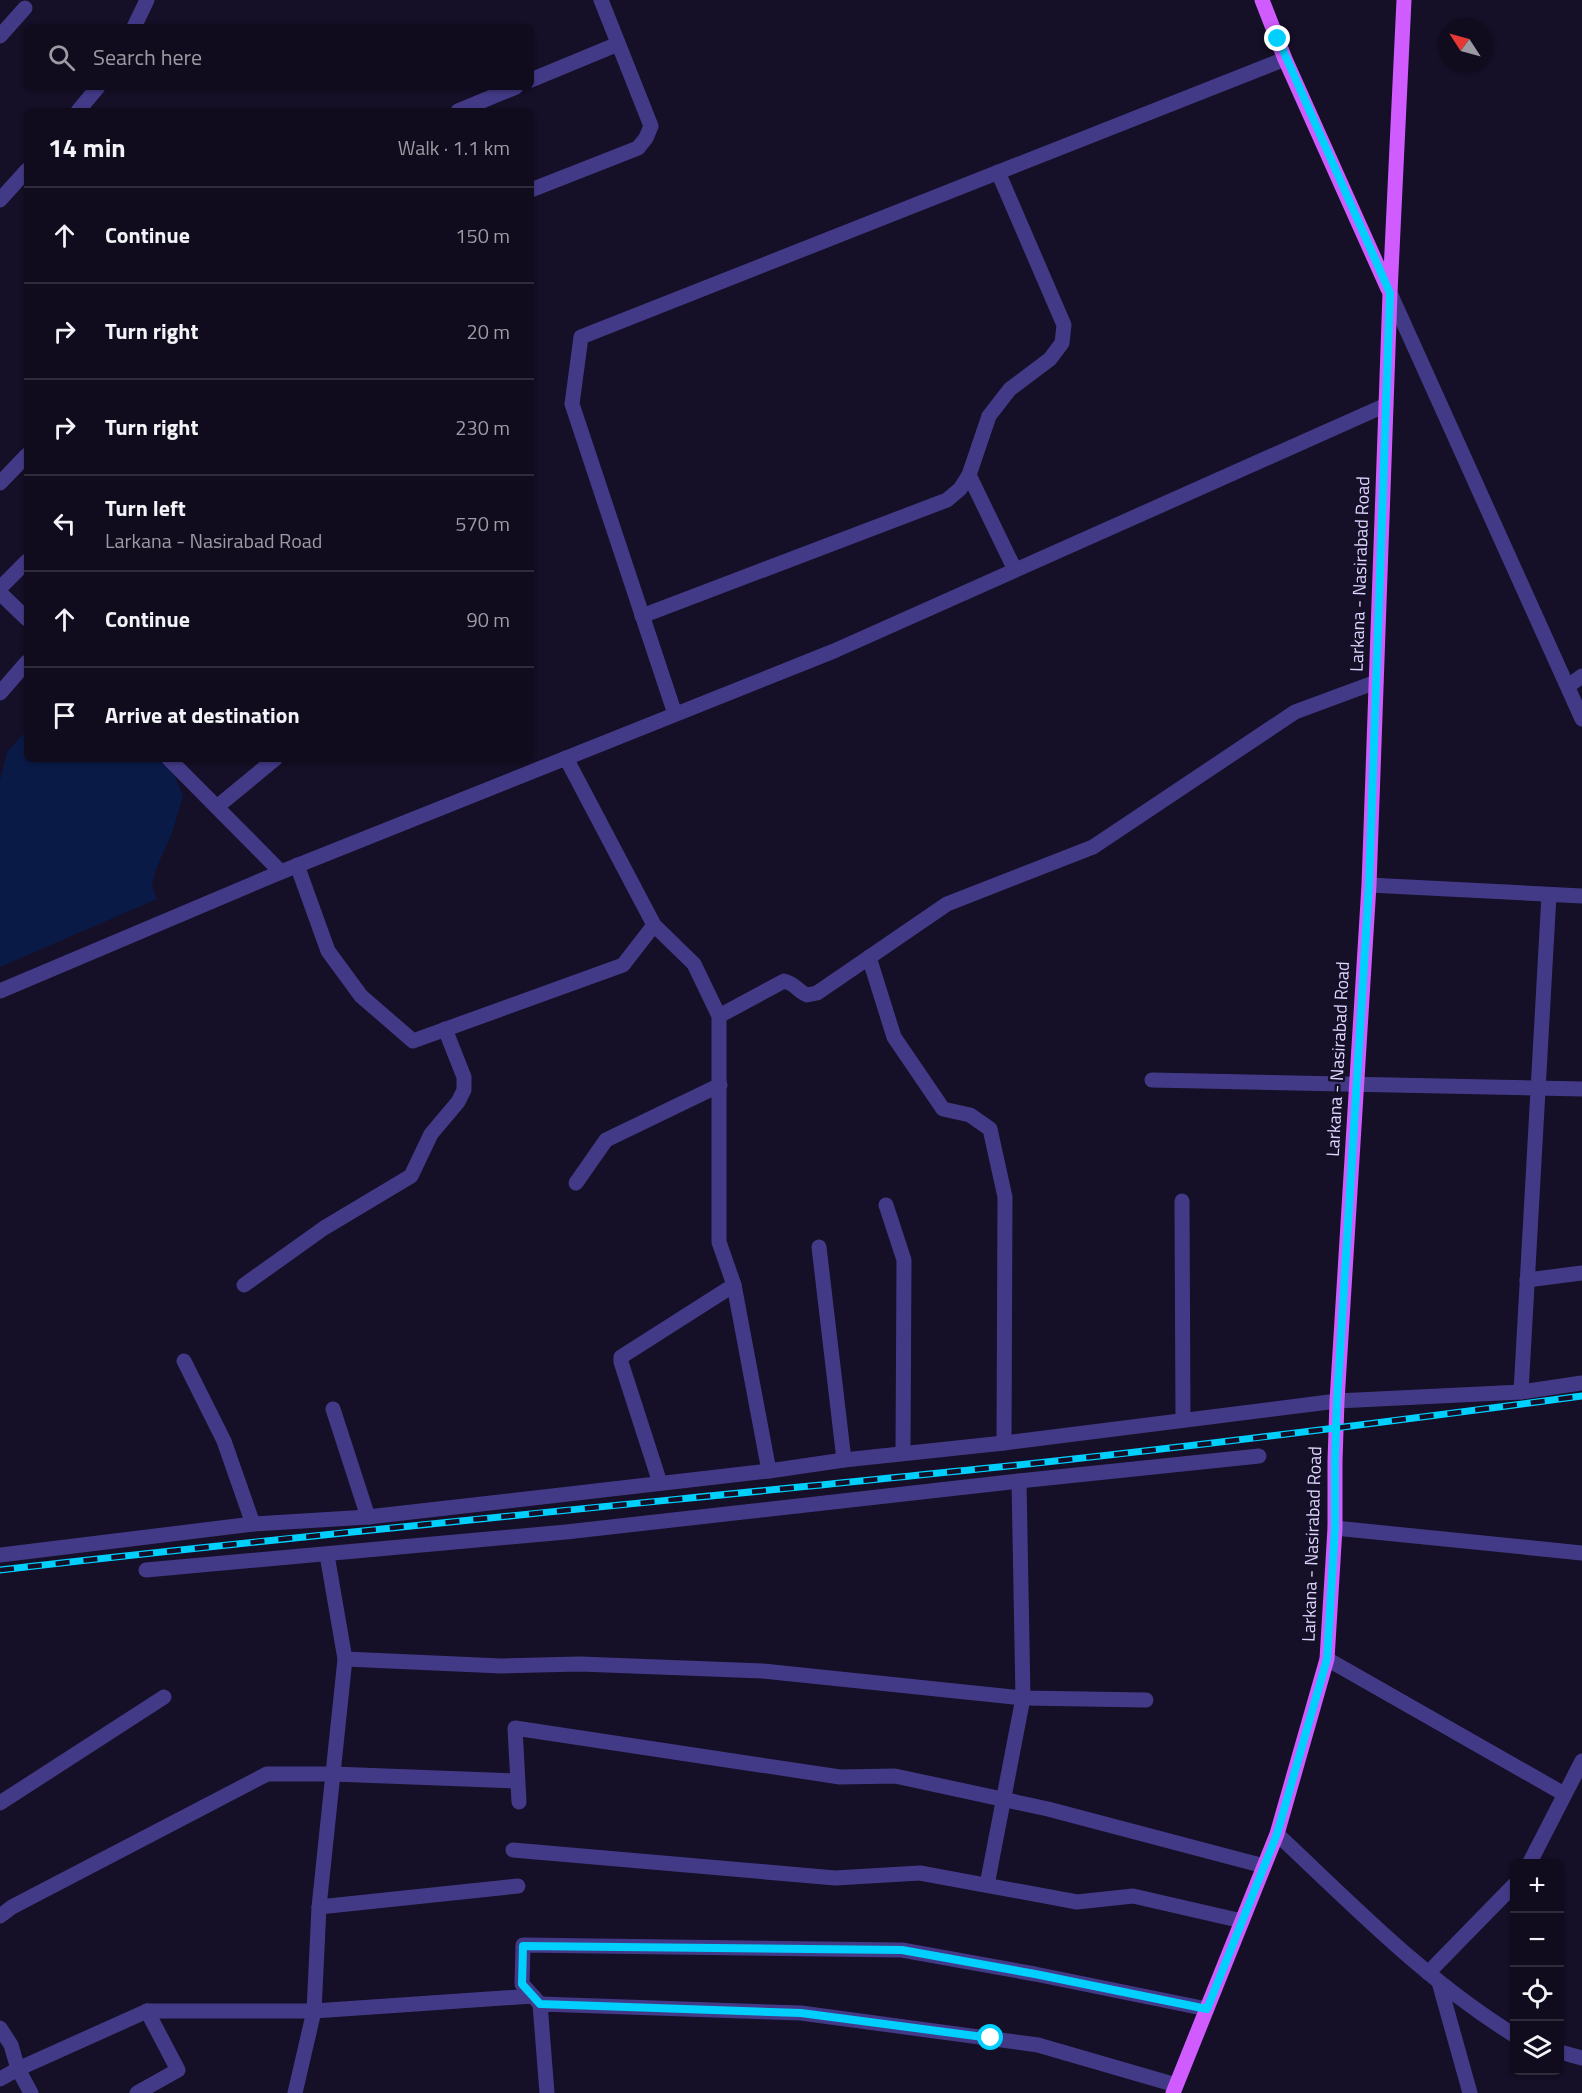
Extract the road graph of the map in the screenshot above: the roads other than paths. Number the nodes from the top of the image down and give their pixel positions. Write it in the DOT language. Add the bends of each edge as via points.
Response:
graph roads {
  1 [pos="147,0"];
  2 [pos="601,0"];
  3 [pos="1262,0"];
  4 [pos="1404,0"];
  5 [pos="25,8"];
  6 [pos="135,24"];
  7 [pos="0,36"];
  8 [pos="618,44"];
  9 [pos="1286,59"];
  10 [pos="534,80"];
  11 [pos="96,90"];
  12 [pos="509,90"];
  13 [pos="80,108"];
  14 [pos="465,108"];
  15 [pos="998,172"];
  16 [pos="24,173"];
  17 [pos="534,189"];
  18 [pos="0,200"];
  19 [pos="1390,293"];
  20 [pos="1386,405"];
  21 [pos="24,458"];
  22 [pos="969,475"];
  23 [pos="0,483"];
  24 [pos="24,564"];
  25 [pos="1015,570"];
  26 [pos="0,591"];
  27 [pos="24,616"];
  28 [pos="642,616"];
  29 [pos="24,665"];
  30 [pos="1582,676"];
  31 [pos="1376,682"];
  32 [pos="1568,686"];
  33 [pos="0,693"];
  34 [pos="675,714"];
  35 [pos="1582,719"];
  36 [pos="566,758"];
  37 [pos="172,762"];
  38 [pos="271,762"];
  39 [pos="218,806"];
  40 [pos="297,865"];
  41 [pos="281,872"];
  42 [pos="1369,885"];
  43 [pos="1549,896"];
  44 [pos="1582,896"];
  45 [pos="654,925"];
  46 [pos="869,957"];
  47 [pos="0,992"];
  48 [pos="719,1016"];
  49 [pos="445,1029"];
  50 [pos="1152,1080"];
  51 [pos="720,1085"];
  52 [pos="1356,1085"];
  53 [pos="1538,1088"];
  54 [pos="1582,1089"];
  55 [pos="576,1183"];
  56 [pos="1182,1201"];
  57 [pos="886,1205"];
  58 [pos="819,1247"];
  59 [pos="1582,1273"];
  60 [pos="1527,1280"];
  61 [pos="734,1284"];
  62 [pos="244,1285"];
  63 [pos="184,1361"];
  64 [pos="1582,1383"];
  65 [pos="1521,1392"];
  66 [pos="1337,1401"];
  67 [pos="333,1409"];
  68 [pos="1183,1420"];
  69 [pos="1004,1443"];
  70 [pos="903,1454"];
  71 [pos="1259,1456"];
  72 [pos="844,1460"];
  73 [pos="769,1471"];
  74 [pos="1019,1481"];
  75 [pos="660,1483"];
  76 [pos="368,1517"];
  77 [pos="253,1524"];
  78 [pos="1335,1528"];
  79 [pos="1582,1553"];
  80 [pos="0,1555"];
  81 [pos="327,1555"];
  82 [pos="146,1570"];
  83 [pos="345,1659"];
  84 [pos="1327,1659"];
  85 [pos="164,1697"];
  86 [pos="1023,1698"];
  87 [pos="1146,1700"];
  88 [pos="1582,1761"];
  89 [pos="333,1774"];
  90 [pos="517,1781"];
  91 [pos="1564,1794"];
  92 [pos="1004,1800"];
  93 [pos="519,1802"];
  94 [pos="0,1803"];
  95 [pos="1277,1834"];
  96 [pos="513,1850"];
  97 [pos="1531,1859"];
  98 [pos="1264,1866"];
  99 [pos="987,1885"];
  100 [pos="518,1886"];
  101 [pos="1510,1891"];
  102 [pos="319,1907"];
  103 [pos="0,1917"];
  104 [pos="1242,1921"];
  105 [pos="1433,1977"];
  106 [pos="536,2000"];
  107 [pos="1207,2009"];
  108 [pos="147,2011"];
  109 [pos="314,2012"];
  110 [pos="0,2028"];
  111 [pos="1510,2032"];
  112 [pos="5,2047"];
  113 [pos="1564,2053"];
  114 [pos="1582,2058"];
  115 [pos="18,2069"];
  116 [pos="0,2079"];
  117 [pos="1174,2089"];
  118 [pos="31,2093"];
  119 [pos="137,2093"];
  120 [pos="296,2093"];
  121 [pos="547,2093"];
  122 [pos="1470,2093"];
  1 -- 6 [label="street"];
  2 -- 8 [label="street"];
  3 -- 9 [label="main road"];
  4 -- 19 [label="main road, Larkana - Nasirabad Road"];
  5 -- 7 [label="street"];
  8 -- 10 [label="street"];
  8 -- 17 [label="street" via="651,126 646,138 638,148"];
  9 -- 15 [label="street"];
  9 -- 19 [label="main road"];
  11 -- 13 [label="street"];
  12 -- 14 [label="street"];
  15 -- 22 [label="street" via="1064,325 1062,343 1050,359 1010,389 989,416"];
  15 -- 28 [label="street" via="581,337 572,404"];
  16 -- 18 [label="street"];
  19 -- 20 [label="main road, Larkana - Nasirabad Road"];
  19 -- 32 [label="street"];
  20 -- 25 [label="street"];
  20 -- 31 [label="main road, Larkana - Nasirabad Road"];
  21 -- 23 [label="street"];
  22 -- 25 [label="street"];
  22 -- 28 [label="street" via="947,500"];
  24 -- 26 [label="street"];
  25 -- 34 [label="street" via="834,651"];
  26 -- 27 [label="street"];
  28 -- 34 [label="street"];
  29 -- 33 [label="street"];
  30 -- 32 [label="street"];
  31 -- 42 [label="main road, Larkana - Nasirabad Road"];
  31 -- 46 [label="street" via="1295,712 1093,847 947,904"];
  32 -- 35 [label="street"];
  34 -- 36 [label="street"];
  36 -- 40 [label="street"];
  36 -- 45 [label="street"];
  37 -- 39 [label="street"];
  38 -- 39 [label="street"];
  39 -- 41 [label="street"];
  40 -- 41 [label="street"];
  40 -- 49 [label="street" via="328,951 362,996 413,1041"];
  41 -- 47 [label="street"];
  42 -- 43 [label="street"];
  42 -- 52 [label="main road, Larkana - Nasirabad Road"];
  43 -- 44 [label="street"];
  43 -- 53 [label="street"];
  45 -- 48 [label="street" via="694,964"];
  45 -- 49 [label="street" via="623,965"];
  46 -- 48 [label="street" via="817,993 807,995 784,981"];
  46 -- 69 [label="street" via="894,1037 943,1108 970,1115 990,1129 1005,1197"];
  48 -- 51 [label="street"];
  49 -- 62 [label="street" via="464,1077 464,1090 431,1134 411,1176 324,1228"];
  50 -- 52 [label="street"];
  51 -- 55 [label="street" via="606,1140"];
  51 -- 61 [label="street" via="719,1242"];
  52 -- 53 [label="street"];
  52 -- 66 [label="main road, Larkana - Nasirabad Road"];
  53 -- 54 [label="street"];
  53 -- 60 [label="street"];
  56 -- 68 [label="street"];
  57 -- 70 [label="street" via="904,1260"];
  58 -- 72 [label="street"];
  59 -- 60 [label="street"];
  60 -- 65 [label="street"];
  61 -- 73 [label="street"];
  61 -- 75 [label="street" via="621,1357"];
  63 -- 77 [label="street" via="224,1440"];
  64 -- 65 [label="street"];
  65 -- 66 [label="street"];
  66 -- 68 [label="street"];
  66 -- 78 [label="main road, Larkana - Nasirabad Road"];
  67 -- 76 [label="street"];
  68 -- 69 [label="street"];
  69 -- 70 [label="street"];
  70 -- 72 [label="street"];
  71 -- 74 [label="street"];
  72 -- 73 [label="street"];
  73 -- 75 [label="street"];
  74 -- 81 [label="street"];
  74 -- 86 [label="street"];
  75 -- 76 [label="street"];
  76 -- 77 [label="street"];
  77 -- 80 [label="street"];
  78 -- 79 [label="street"];
  78 -- 84 [label="main road, Larkana - Nasirabad Road"];
  81 -- 82 [label="street"];
  81 -- 83 [label="street"];
  83 -- 86 [label="street" via="763,1671"];
  83 -- 89 [label="street"];
  84 -- 91 [label="street"];
  84 -- 95 [label="main road, Larkana - Nasirabad Road"];
  85 -- 94 [label="street"];
  86 -- 87 [label="street"];
  86 -- 92 [label="street"];
  88 -- 91 [label="street"];
  89 -- 90 [label="street"];
  89 -- 102 [label="street"];
  89 -- 103 [label="street" via="267,1774 12,1907"];
  90 -- 92 [label="street" via="515,1728 840,1778 895,1776"];
  90 -- 93 [label="street"];
  91 -- 97 [label="street"];
  92 -- 98 [label="street"];
  92 -- 99 [label="street"];
  95 -- 98 [label="main road, Larkana - Nasirabad Road"];
  95 -- 105 [label="street"];
  96 -- 99 [label="street" via="835,1878 920,1873"];
  98 -- 104 [label="main road, Larkana - Nasirabad Road"];
  99 -- 104 [label="street" via="1077,1902 1133,1896"];
  100 -- 102 [label="street"];
  101 -- 105 [label="street"];
  102 -- 109 [label="street"];
  104 -- 107 [label="main road, Larkana - Nasirabad Road"];
  105 -- 111 [label="street" via="1474,2010"];
  105 -- 122 [label="street"];
  106 -- 107 [label="street" via="522,1984 523,1946 902,1950"];
  106 -- 109 [label="street"];
  106 -- 117 [label="street" via="813,2014 1038,2045"];
  106 -- 121 [label="street"];
  107 -- 117 [label="main road, Larkana - Nasirabad Road"];
  108 -- 109 [label="street"];
  108 -- 115 [label="street"];
  108 -- 119 [label="street" via="178,2070"];
  109 -- 120 [label="street"];
  110 -- 112 [label="street"];
  112 -- 115 [label="street"];
  113 -- 114 [label="street"];
  115 -- 116 [label="street"];
  115 -- 118 [label="street"];
}
